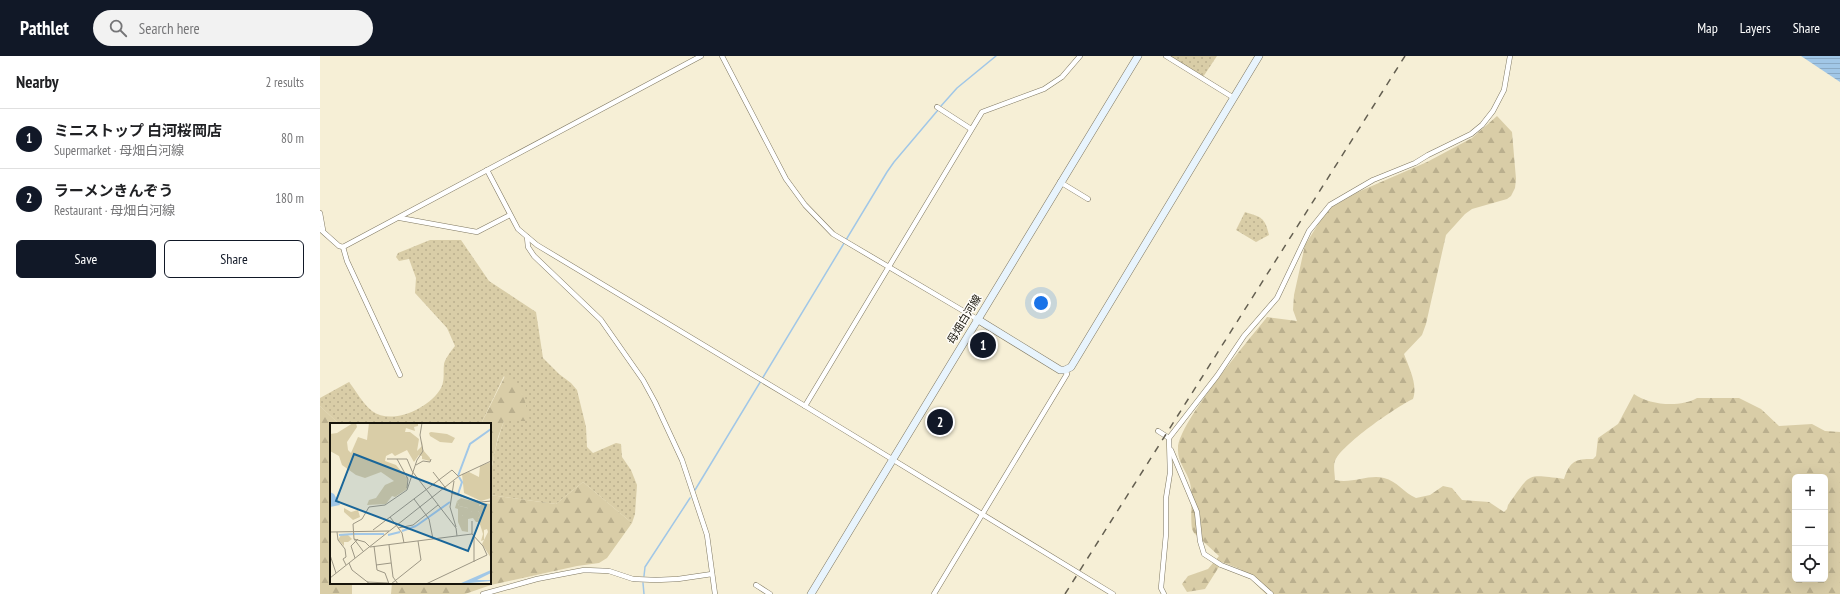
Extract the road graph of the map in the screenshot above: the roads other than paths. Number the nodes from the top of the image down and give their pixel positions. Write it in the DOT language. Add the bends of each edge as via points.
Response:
graph roads {
  1 [pos="701,56"];
  2 [pos="722,56"];
  3 [pos="1080,56"];
  4 [pos="1138,56"];
  5 [pos="1166,56"];
  6 [pos="1259,56"];
  7 [pos="1510,56"];
  8 [pos="1234,98"];
  9 [pos="937,107"];
  10 [pos="972,129"];
  11 [pos="487,170"];
  12 [pos="1060,182"];
  13 [pos="1088,199"];
  14 [pos="320,213"];
  15 [pos="510,215"];
  16 [pos="400,218"];
  17 [pos="321,229"];
  18 [pos="527,238"];
  19 [pos="343,247"];
  20 [pos="888,267"];
  21 [pos="977,320"];
  22 [pos="1065,370"];
  23 [pos="400,375"];
  24 [pos="805,406"];
  25 [pos="1158,431"];
  26 [pos="1169,438"];
  27 [pos="1170,448"];
  28 [pos="892,460"];
  29 [pos="982,514"];
  30 [pos="712,574"];
  31 [pos="756,585"];
  32 [pos="483,594"];
  33 [pos="715,594"];
  34 [pos="770,594"];
  35 [pos="811,594"];
  36 [pos="934,594"];
  37 [pos="1113,594"];
  38 [pos="1164,594"];
  39 [pos="1271,594"];
  1 -- 11 [label="street"];
  2 -- 20 [label="street" via="794,191 805,205 833,234"];
  3 -- 10 [label="street" via="1062,77 1044,89 984,110"];
  4 -- 12 [label="main road, 母畑白河線"];
  5 -- 8 [label="street"];
  6 -- 8 [label="main road"];
  7 -- 26 [label="street" via="1504,90 1482,125 1471,134 1415,163 1373,180 1330,205 1309,231 1277,298 1244,336"];
  8 -- 22 [label="main road" via="1071,367"];
  9 -- 10 [label="street"];
  10 -- 20 [label="street"];
  11 -- 15 [label="street"];
  11 -- 16 [label="street"];
  12 -- 13 [label="street"];
  12 -- 21 [label="main road, 母畑白河線"];
  14 -- 17 [label="street"];
  15 -- 16 [label="street" via="478,232"];
  15 -- 18 [label="street"];
  16 -- 19 [label="street"];
  17 -- 19 [label="street"];
  18 -- 24 [label="street"];
  18 -- 30 [label="street" via="528,247 534,256 601,320 632,363 655,402 682,460 707,535"];
  19 -- 23 [label="street" via="347,261"];
  20 -- 21 [label="street"];
  20 -- 24 [label="street"];
  21 -- 22 [label="main road" via="1060,370"];
  21 -- 28 [label="main road, 母畑白河線"];
  22 -- 29 [label="street" via="1067,374"];
  24 -- 28 [label="street"];
  25 -- 26 [label="street"];
  26 -- 27 [label="street"];
  27 -- 38 [label="street" via="1161,588"];
  27 -- 39 [label="street" via="1197,512 1204,554 1221,565 1252,577"];
  28 -- 29 [label="street"];
  28 -- 35 [label="main road, 母畑白河線"];
  29 -- 36 [label="street"];
  29 -- 37 [label="street"];
  30 -- 32 [label="street" via="656,580 633,579 608,571 584,570 537,579"];
  30 -- 33 [label="street"];
  31 -- 34 [label="street"];
}
